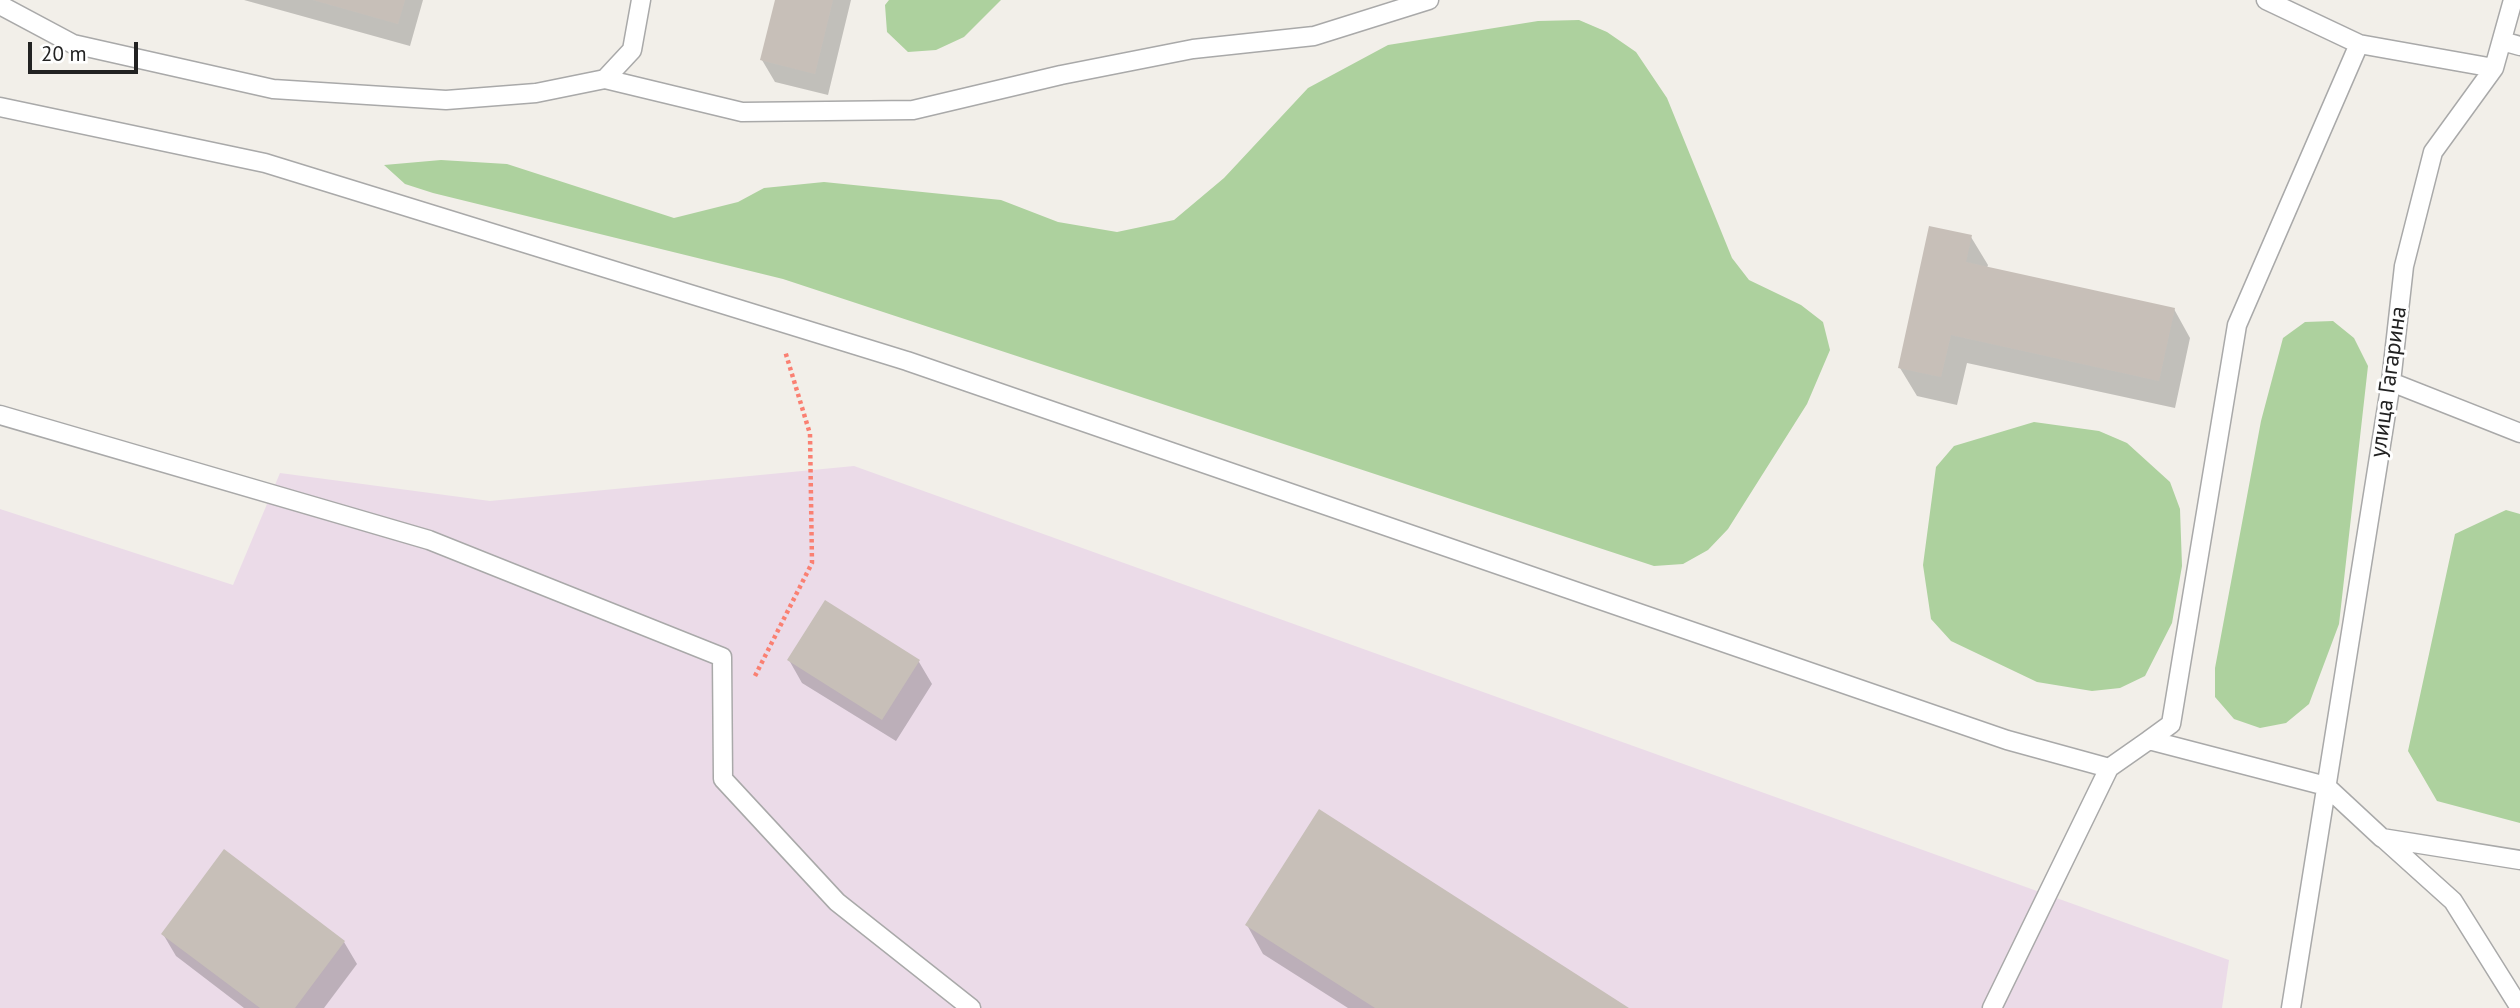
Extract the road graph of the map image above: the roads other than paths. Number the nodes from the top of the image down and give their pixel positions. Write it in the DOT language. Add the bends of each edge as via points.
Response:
graph roads {
  1 [pos="640,0"];
  2 [pos="1429,0"];
  3 [pos="2266,0"];
  4 [pos="2513,0"];
  5 [pos="0,5"];
  6 [pos="2502,41"];
  7 [pos="2359,44"];
  8 [pos="2520,46"];
  9 [pos="2494,68"];
  10 [pos="605,79"];
  11 [pos="0,107"];
  12 [pos="2391,383"];
  13 [pos="0,415"];
  14 [pos="2520,433"];
  15 [pos="2149,740"];
  16 [pos="2109,768"];
  17 [pos="2326,786"];
  18 [pos="2382,838"];
  19 [pos="2520,860"];
  20 [pos="971,1008"];
  21 [pos="1992,1008"];
  22 [pos="2291,1008"];
  23 [pos="2520,1008"];
  1 -- 10 [label="lane" via="632,50"];
  2 -- 10 [label="lane" via="1314,36 1193,49 913,110 742,112"];
  3 -- 7 [label="lane"];
  4 -- 6 [label="lane, улица Гагарина"];
  5 -- 10 [label="lane" via="73,44 273,89 446,100 536,93"];
  6 -- 8 [label="lane"];
  6 -- 9 [label="lane, улица Гагарина"];
  7 -- 9 [label="lane"];
  7 -- 15 [label="lane" via="2237,326 2171,724"];
  9 -- 12 [label="lane, улица Гагарина" via="2433,152 2404,266"];
  11 -- 16 [label="lane" via="265,163 907,360 2007,740"];
  12 -- 14 [label="lane"];
  12 -- 17 [label="lane, улица Гагарина"];
  13 -- 20 [label="lane" via="429,540 722,657 723,779 837,902"];
  15 -- 16 [label="lane"];
  15 -- 17 [label="lane"];
  16 -- 21 [label="lane"];
  17 -- 18 [label="lane"];
  17 -- 22 [label="lane, улица Гагарина"];
  18 -- 19 [label="lane"];
  18 -- 23 [label="lane" via="2453,901"];
}
